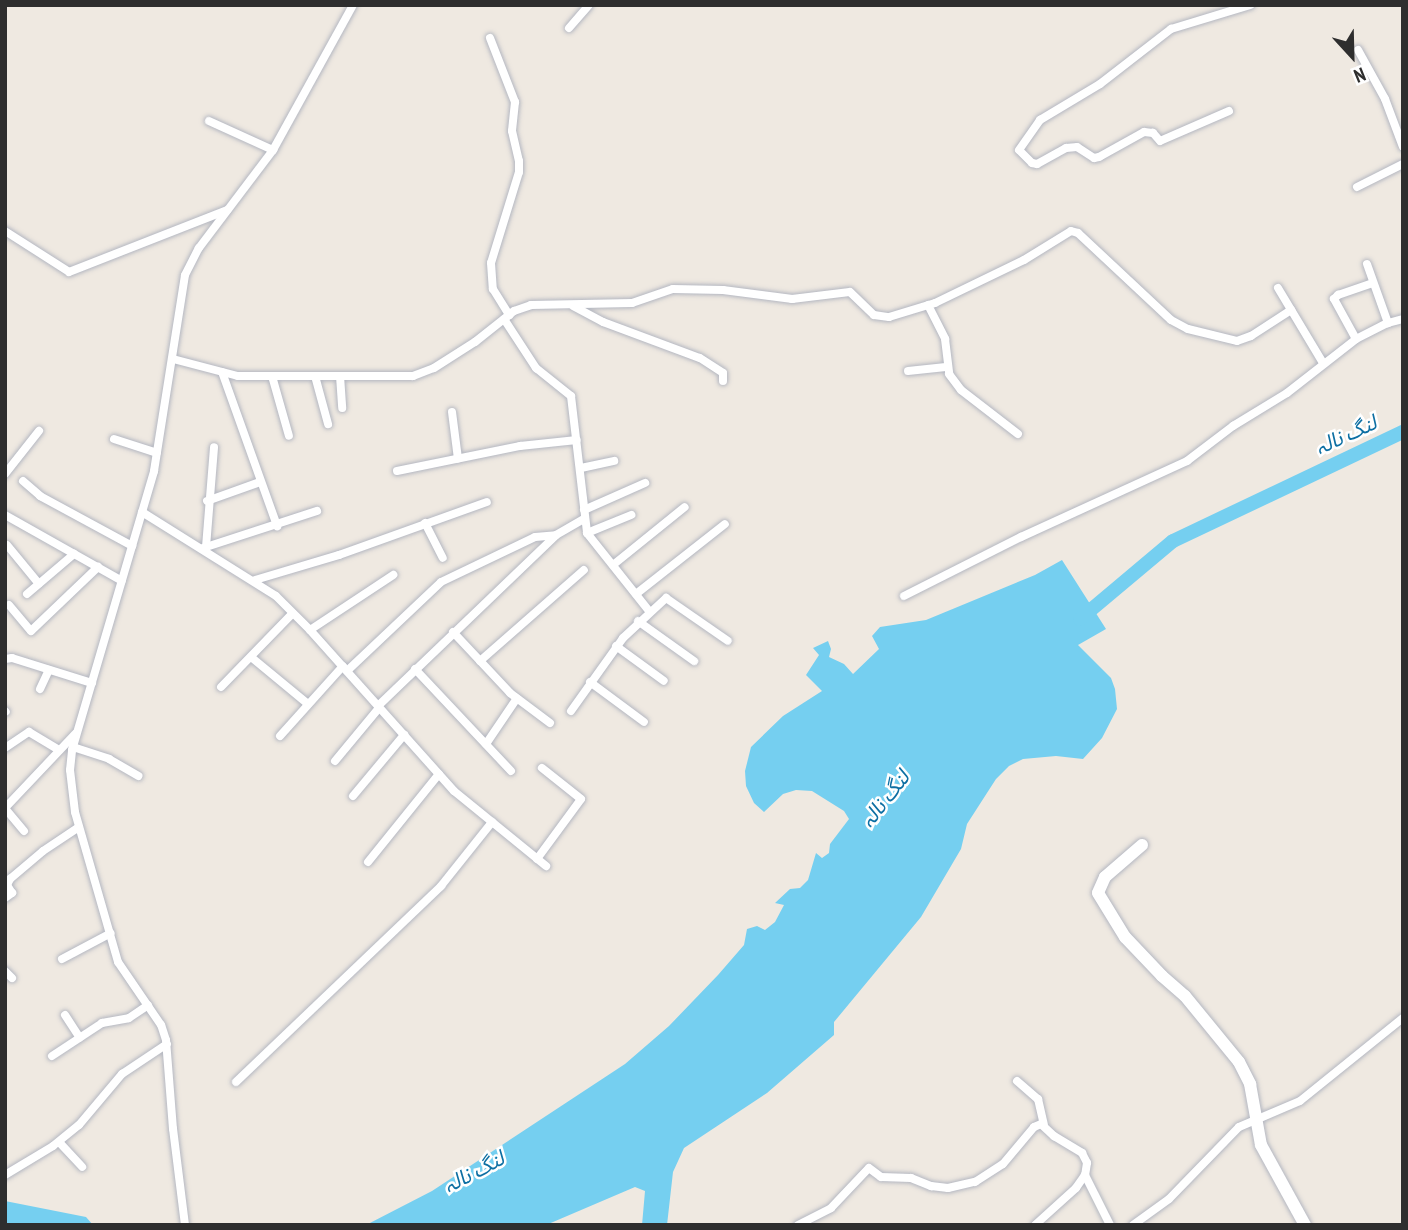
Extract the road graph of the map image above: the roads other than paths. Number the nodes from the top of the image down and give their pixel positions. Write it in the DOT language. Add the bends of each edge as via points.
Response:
graph roads {
  1 [pos="589,5"];
  2 [pos="1250,5"];
  3 [pos="350,6"];
  4 [pos="569,28"];
  5 [pos="490,38"];
  6 [pos="1359,50"];
  7 [pos="1229,111"];
  8 [pos="209,121"];
  9 [pos="1403,147"];
  10 [pos="273,150"];
  11 [pos="1403,164"];
  12 [pos="1357,187"];
  13 [pos="230,209"];
  14 [pos="5,231"];
  15 [pos="1367,264"];
  16 [pos="1372,283"];
  17 [pos="1278,288"];
  18 [pos="570,305"];
  19 [pos="928,305"];
  20 [pos="1291,310"];
  21 [pos="507,317"];
  22 [pos="1403,319"];
  23 [pos="1388,323"];
  24 [pos="1356,339"];
  25 [pos="173,359"];
  26 [pos="1324,363"];
  27 [pos="946,367"];
  28 [pos="908,371"];
  29 [pos="222,372"];
  30 [pos="272,376"];
  31 [pos="315,376"];
  32 [pos="340,376"];
  33 [pos="723,381"];
  34 [pos="342,408"];
  35 [pos="452,412"];
  36 [pos="328,424"];
  37 [pos="38,431"];
  38 [pos="1018,434"];
  39 [pos="289,436"];
  40 [pos="114,439"];
  41 [pos="577,440"];
  42 [pos="214,447"];
  43 [pos="157,453"];
  44 [pos="458,459"];
  45 [pos="614,461"];
  46 [pos="581,468"];
  47 [pos="397,471"];
  48 [pos="5,474"];
  49 [pos="23,481"];
  50 [pos="260,482"];
  51 [pos="645,482"];
  52 [pos="207,501"];
  53 [pos="487,502"];
  54 [pos="685,507"];
  55 [pos="317,511"];
  56 [pos="142,512"];
  57 [pos="5,514"];
  58 [pos="584,514"];
  59 [pos="631,514"];
  60 [pos="425,523"];
  61 [pos="725,524"];
  62 [pos="276,526"];
  63 [pos="587,533"];
  64 [pos="556,535"];
  65 [pos="7,545"];
  66 [pos="132,546"];
  67 [pos="204,548"];
  68 [pos="74,554"];
  69 [pos="16,555"];
  70 [pos="443,558"];
  71 [pos="5,562"];
  72 [pos="613,565"];
  73 [pos="98,567"];
  74 [pos="584,569"];
  75 [pos="393,575"];
  76 [pos="255,580"];
  77 [pos="122,581"];
  78 [pos="39,584"];
  79 [pos="27,594"];
  80 [pos="636,594"];
  81 [pos="904,596"];
  82 [pos="9,606"];
  83 [pos="649,611"];
  84 [pos="293,613"];
  85 [pos="638,621"];
  86 [pos="310,629"];
  87 [pos="453,632"];
  88 [pos="728,641"];
  89 [pos="616,646"];
  90 [pos="251,657"];
  91 [pos="5,659"];
  92 [pos="480,661"];
  93 [pos="694,661"];
  94 [pos="345,668"];
  95 [pos="415,668"];
  96 [pos="49,670"];
  97 [pos="664,681"];
  98 [pos="590,682"];
  99 [pos="92,684"];
  100 [pos="221,687"];
  101 [pos="40,689"];
  102 [pos="517,698"];
  103 [pos="307,705"];
  104 [pos="379,707"];
  105 [pos="571,711"];
  106 [pos="645,722"];
  107 [pos="550,723"];
  108 [pos="77,732"];
  109 [pos="404,735"];
  110 [pos="280,736"];
  111 [pos="486,744"];
  112 [pos="73,747"];
  113 [pos="5,748"];
  114 [pos="59,750"];
  115 [pos="335,761"];
  116 [pos="542,768"];
  117 [pos="511,771"];
  118 [pos="439,774"];
  119 [pos="138,776"];
  120 [pos="353,796"];
  121 [pos="492,822"];
  122 [pos="79,828"];
  123 [pos="24,831"];
  124 [pos="1142,845"];
  125 [pos="537,859"];
  126 [pos="368,862"];
  127 [pos="546,866"];
  128 [pos="5,898"];
  129 [pos="111,933"];
  130 [pos="62,959"];
  131 [pos="148,1005"];
  132 [pos="65,1015"];
  133 [pos="1403,1018"];
  134 [pos="80,1038"];
  135 [pos="166,1044"];
  136 [pos="52,1056"];
  137 [pos="1017,1081"];
  138 [pos="236,1082"];
  139 [pos="1255,1118"];
  140 [pos="1044,1124"];
  141 [pos="58,1142"];
  142 [pos="82,1167"];
  143 [pos="5,1175"];
  144 [pos="1085,1175"];
  145 [pos="185,1225"];
  146 [pos="798,1225"];
  147 [pos="1035,1225"];
  148 [pos="1110,1225"];
  149 [pos="1133,1225"];
  150 [pos="1305,1225"];
  1 -- 4 [label="street"];
  2 -- 7 [label="street" via="1171,29 1100,84 1040,120 1018,150 1027,161 1037,164 1077,147 1099,158 1144,132 1153,133 1160,141"];
  3 -- 10 [label="street"];
  5 -- 21 [label="street" via="515,102 512,131 519,161 491,263 493,289"];
  6 -- 9 [label="street"];
  8 -- 10 [label="street"];
  10 -- 13 [label="street"];
  11 -- 12 [label="street"];
  13 -- 14 [label="street" via="69,272"];
  13 -- 25 [label="street" via="199,248 185,275"];
  15 -- 16 [label="street"];
  16 -- 23 [label="street"];
  16 -- 24 [label="street" via="1335,299"];
  17 -- 20 [label="street"];
  18 -- 19 [label="street" via="632,303 687,289 792,299 850,292 879,317"];
  18 -- 21 [label="street" via="531,305"];
  18 -- 33 [label="street" via="700,358 723,373"];
  19 -- 20 [label="street" via="1024,260 1071,231 1171,320 1188,329 1237,341"];
  19 -- 27 [label="street" via="945,339"];
  20 -- 26 [label="street"];
  21 -- 32 [label="street" via="444,361 413,376"];
  21 -- 41 [label="street" via="536,368 571,396"];
  22 -- 23 [label="street"];
  23 -- 24 [label="street"];
  24 -- 26 [label="street"];
  25 -- 29 [label="street"];
  25 -- 43 [label="street"];
  26 -- 81 [label="street" via="1187,461"];
  27 -- 28 [label="street"];
  27 -- 38 [label="street" via="961,390"];
  29 -- 30 [label="street"];
  29 -- 50 [label="street"];
  30 -- 31 [label="street"];
  30 -- 39 [label="street"];
  31 -- 32 [label="street"];
  31 -- 36 [label="street"];
  32 -- 34 [label="street"];
  35 -- 44 [label="street"];
  37 -- 48 [label="street"];
  40 -- 43 [label="street"];
  41 -- 44 [label="street"];
  41 -- 46 [label="street"];
  42 -- 52 [label="street"];
  43 -- 56 [label="street"];
  44 -- 47 [label="street"];
  45 -- 46 [label="street"];
  46 -- 58 [label="street"];
  49 -- 66 [label="street" via="40,496"];
  50 -- 52 [label="street"];
  50 -- 62 [label="street"];
  51 -- 58 [label="street"];
  52 -- 67 [label="street"];
  53 -- 60 [label="street"];
  54 -- 72 [label="street"];
  55 -- 62 [label="street"];
  56 -- 66 [label="street"];
  56 -- 67 [label="street"];
  57 -- 68 [label="street"];
  58 -- 63 [label="street"];
  58 -- 64 [label="street"];
  59 -- 63 [label="street"];
  60 -- 70 [label="street"];
  60 -- 76 [label="street"];
  61 -- 80 [label="street"];
  62 -- 67 [label="street"];
  63 -- 72 [label="street"];
  64 -- 87 [label="street"];
  64 -- 94 [label="street" via="535,537 441,582"];
  65 -- 69 [label="street"];
  66 -- 77 [label="street"];
  67 -- 76 [label="street"];
  68 -- 73 [label="street"];
  68 -- 78 [label="street"];
  69 -- 71 [label="street"];
  69 -- 78 [label="street"];
  72 -- 80 [label="street"];
  73 -- 77 [label="street"];
  73 -- 82 [label="street" via="31,631"];
  74 -- 92 [label="street"];
  75 -- 86 [label="street"];
  76 -- 84 [label="street"];
  77 -- 99 [label="street"];
  78 -- 79 [label="street"];
  80 -- 83 [label="street"];
  83 -- 85 [label="street"];
  83 -- 88 [label="street" via="666,598"];
  84 -- 86 [label="street"];
  84 -- 90 [label="street"];
  85 -- 89 [label="street"];
  85 -- 93 [label="street"];
  86 -- 94 [label="street"];
  87 -- 92 [label="street"];
  87 -- 95 [label="street"];
  89 -- 97 [label="street"];
  89 -- 98 [label="street"];
  90 -- 100 [label="street"];
  90 -- 103 [label="street"];
  91 -- 96 [label="street"];
  92 -- 102 [label="street"];
  94 -- 103 [label="street"];
  94 -- 104 [label="street"];
  95 -- 104 [label="street"];
  95 -- 111 [label="street"];
  96 -- 99 [label="street"];
  96 -- 101 [label="street"];
  98 -- 105 [label="street"];
  98 -- 106 [label="street"];
  99 -- 108 [label="street"];
  102 -- 107 [label="street"];
  102 -- 111 [label="street"];
  103 -- 110 [label="street"];
  104 -- 109 [label="street"];
  104 -- 115 [label="street"];
  108 -- 112 [label="street"];
  108 -- 114 [label="street"];
  109 -- 118 [label="street"];
  109 -- 120 [label="street"];
  111 -- 117 [label="street"];
  112 -- 119 [label="street" via="109,759"];
  112 -- 122 [label="street" via="70,770"];
  113 -- 114 [label="street" via="29,732"];
  114 -- 123 [label="street" via="5,808"];
  116 -- 125 [label="street" via="581,799"];
  118 -- 121 [label="street"];
  118 -- 126 [label="street"];
  121 -- 125 [label="street"];
  121 -- 138 [label="street" via="441,886"];
  122 -- 128 [label="street" via="43,850 10,879 7,885 12,893"];
  122 -- 129 [label="street"];
  124 -- 139 [label="street" via="1105,877 1098,893 1125,937 1185,996 1239,1062 1250,1084"];
  125 -- 127 [label="street"];
  129 -- 130 [label="street"];
  129 -- 131 [label="street" via="118,962"];
  131 -- 134 [label="street" via="129,1018 102,1023"];
  131 -- 135 [label="street"];
  132 -- 134 [label="street"];
  133 -- 139 [label="street" via="1300,1101"];
  134 -- 136 [label="street"];
  135 -- 141 [label="street" via="122,1074 79,1125"];
  135 -- 145 [label="street"];
  137 -- 140 [label="street" via="1038,1099"];
  139 -- 149 [label="street" via="1231,1134 1169,1199"];
  139 -- 150 [label="street" via="1261,1145"];
  140 -- 144 [label="street" via="1054,1136 1084,1154"];
  140 -- 146 [label="street" via="1034,1127 1003,1164 975,1182 948,1188 931,1186 911,1178 881,1177 869,1168 831,1208"];
  141 -- 142 [label="street"];
  141 -- 143 [label="street"];
  144 -- 147 [label="street"];
  144 -- 148 [label="street"];
}
